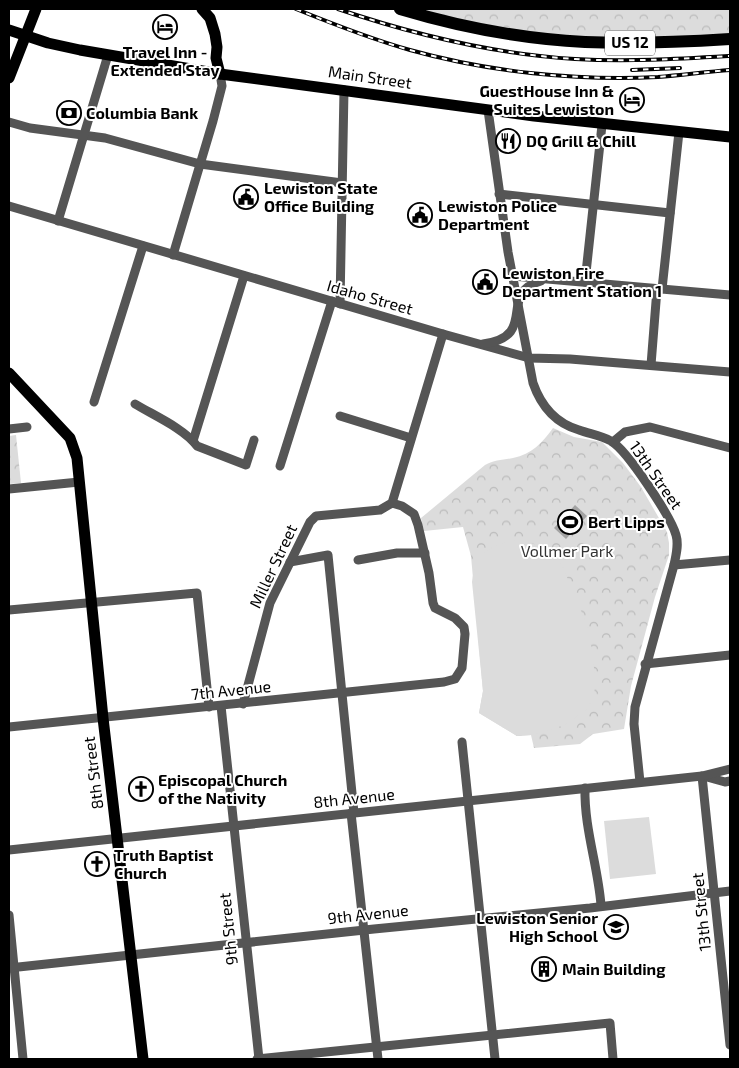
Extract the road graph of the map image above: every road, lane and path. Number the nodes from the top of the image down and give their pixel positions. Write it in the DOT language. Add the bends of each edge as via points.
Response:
graph roads {
  1 [pos="36,9"];
  2 [pos="202,9"];
  3 [pos="400,9"];
  4 [pos="9,30"];
  5 [pos="24,36"];
  6 [pos="730,39"];
  7 [pos="216,53"];
  8 [pos="108,55"];
  9 [pos="174,66"];
  10 [pos="220,74"];
  11 [pos="237,76"];
  12 [pos="9,78"];
  13 [pos="344,90"];
  14 [pos="488,110"];
  15 [pos="9,122"];
  16 [pos="602,125"];
  17 [pos="679,132"];
  18 [pos="84,134"];
  19 [pos="730,137"];
  20 [pos="200,164"];
  21 [pos="342,182"];
  22 [pos="499,194"];
  23 [pos="594,205"];
  24 [pos="9,206"];
  25 [pos="670,213"];
  26 [pos="58,221"];
  27 [pos="143,246"];
  28 [pos="173,255"];
  29 [pos="244,276"];
  30 [pos="512,276"];
  31 [pos="547,279"];
  32 [pos="585,282"];
  33 [pos="659,289"];
  34 [pos="730,295"];
  35 [pos="518,301"];
  36 [pos="336,303"];
  37 [pos="443,334"];
  38 [pos="480,344"];
  39 [pos="529,358"];
  40 [pos="651,365"];
  41 [pos="730,372"];
  42 [pos="9,373"];
  43 [pos="94,402"];
  44 [pos="135,404"];
  45 [pos="340,416"];
  46 [pos="27,427"];
  47 [pos="9,429"];
  48 [pos="411,438"];
  49 [pos="193,440"];
  50 [pos="254,440"];
  51 [pos="613,442"];
  52 [pos="730,448"];
  53 [pos="280,466"];
  54 [pos="79,482"];
  55 [pos="9,488"];
  56 [pos="392,503"];
  57 [pos="425,553"];
  58 [pos="358,560"];
  59 [pos="730,560"];
  60 [pos="290,562"];
  61 [pos="674,565"];
  62 [pos="91,602"];
  63 [pos="9,610"];
  64 [pos="730,655"];
  65 [pos="645,664"];
  66 [pos="342,693"];
  67 [pos="243,704"];
  68 [pos="221,706"];
  69 [pos="209,708"];
  70 [pos="103,718"];
  71 [pos="9,727"];
  72 [pos="462,742"];
  73 [pos="730,769"];
  74 [pos="702,776"];
  75 [pos="730,781"];
  76 [pos="640,782"];
  77 [pos="585,788"];
  78 [pos="468,801"];
  79 [pos="353,813"];
  80 [pos="234,825"];
  81 [pos="118,838"];
  82 [pos="9,850"];
  83 [pos="730,891"];
  84 [pos="714,893"];
  85 [pos="601,905"];
  86 [pos="9,915"];
  87 [pos="482,918"];
  88 [pos="364,930"];
  89 [pos="246,942"];
  90 [pos="132,954"];
  91 [pos="11,968"];
  92 [pos="728,1010"];
  93 [pos="492,1034"];
  94 [pos="730,1045"];
  95 [pos="376,1047"];
  96 [pos="24,1059"];
  97 [pos="143,1059"];
  98 [pos="258,1059"];
  99 [pos="378,1059"];
  100 [pos="495,1059"];
  101 [pos="613,1059"];
  1 -- 5 [label="main road"];
  2 -- 7 [label="main road" via="210,18"];
  3 -- 6 [label="highway, US 12" via="449,22 561,40 665,43"];
  4 -- 5 [label="main road, Main Street"];
  5 -- 8 [label="main road, Main Street"];
  5 -- 12 [label="main road"];
  7 -- 9 [label="main road" via="206,64"];
  7 -- 10 [label="main road"];
  7 -- 11 [label="main road"];
  8 -- 9 [label="main road, Main Street"];
  8 -- 18 [label="street"];
  9 -- 10 [label="main road, Main Street"];
  10 -- 11 [label="main road, Main Street"];
  10 -- 20 [label="street" via="222,86"];
  11 -- 13 [label="main road, Main Street"];
  13 -- 14 [label="main road, Main Street"];
  13 -- 21 [label="street"];
  14 -- 16 [label="main road, Main Street"];
  14 -- 22 [label="street, 13th Street"];
  15 -- 18 [label="street" via="30,128"];
  16 -- 17 [label="main road, Main Street"];
  16 -- 23 [label="street"];
  17 -- 19 [label="main road, Main Street"];
  17 -- 25 [label="street"];
  18 -- 20 [label="street"];
  18 -- 26 [label="street"];
  20 -- 21 [label="street"];
  20 -- 28 [label="street"];
  21 -- 36 [label="street"];
  22 -- 23 [label="street"];
  22 -- 30 [label="street, 13th Street"];
  23 -- 25 [label="street"];
  23 -- 32 [label="street"];
  24 -- 26 [label="street, Idaho Street"];
  25 -- 33 [label="street"];
  26 -- 27 [label="street, Idaho Street"];
  27 -- 28 [label="street, Idaho Street"];
  27 -- 43 [label="street"];
  28 -- 29 [label="street, Idaho Street"];
  29 -- 36 [label="street, Idaho Street"];
  29 -- 49 [label="street"];
  30 -- 31 [label="street"];
  30 -- 35 [label="street, 13th Street"];
  31 -- 32 [label="street"];
  31 -- 35 [label="street" via="527,286"];
  32 -- 33 [label="street"];
  33 -- 34 [label="street"];
  33 -- 40 [label="street"];
  35 -- 38 [label="street" via="516,320 508,335"];
  35 -- 39 [label="street, 13th Street"];
  36 -- 37 [label="street, Idaho Street"];
  36 -- 53 [label="street"];
  37 -- 38 [label="street, Idaho Street"];
  37 -- 48 [label="street"];
  38 -- 39 [label="street, Idaho Street"];
  39 -- 40 [label="street, Idaho Street"];
  39 -- 51 [label="street, 13th Street" via="537,394 549,413 569,427"];
  40 -- 41 [label="street, Idaho Street"];
  42 -- 54 [label="main road, 8th Street" via="70,438 77,458"];
  44 -- 49 [label="street"];
  45 -- 48 [label="street"];
  46 -- 47 [label="street"];
  48 -- 56 [label="street"];
  49 -- 50 [label="street" via="203,449 246,465"];
  51 -- 52 [label="street" via="625,432 650,427"];
  51 -- 61 [label="street, 13th Street" via="629,458 674,530 678,546"];
  54 -- 55 [label="street"];
  54 -- 62 [label="main road, 8th Street"];
  56 -- 57 [label="street" via="414,514"];
  56 -- 60 [label="street, Miller Street" via="380,510 316,516"];
  57 -- 58 [label="street" via="397,553"];
  57 -- 66 [label="street, 7th Avenue" via="433,603 464,627 462,668 455,679 444,682"];
  59 -- 61 [label="street"];
  60 -- 66 [label="street" via="328,555"];
  60 -- 67 [label="street, Miller Street" via="265,616"];
  61 -- 65 [label="street, 13th Street"];
  62 -- 63 [label="street"];
  62 -- 69 [label="street" via="197,593"];
  62 -- 70 [label="main road, 8th Street"];
  64 -- 65 [label="street"];
  65 -- 76 [label="street, 13th Street" via="634,707"];
  66 -- 67 [label="street, 7th Avenue"];
  66 -- 79 [label="street"];
  67 -- 68 [label="street, 7th Avenue"];
  68 -- 69 [label="street, 7th Avenue"];
  68 -- 80 [label="street, 9th Street"];
  69 -- 70 [label="street, 7th Avenue"];
  70 -- 71 [label="street, 7th Avenue"];
  70 -- 81 [label="main road, 8th Street"];
  72 -- 78 [label="street"];
  73 -- 74 [label="street, 8th Avenue"];
  74 -- 75 [label="street, 8th Avenue"];
  74 -- 76 [label="street, 8th Avenue"];
  74 -- 84 [label="street, 13th Street"];
  76 -- 77 [label="street, 8th Avenue"];
  77 -- 78 [label="street, 8th Avenue"];
  77 -- 85 [label="street" via="584,800"];
  78 -- 79 [label="street, 8th Avenue"];
  78 -- 87 [label="street"];
  79 -- 80 [label="street, 8th Avenue"];
  79 -- 88 [label="street"];
  80 -- 81 [label="street, 8th Avenue"];
  80 -- 89 [label="street, 9th Street"];
  81 -- 82 [label="street, 8th Avenue"];
  81 -- 90 [label="main road, 8th Street"];
  83 -- 84 [label="street, 9th Avenue"];
  84 -- 85 [label="street, 9th Avenue"];
  84 -- 92 [label="street, 13th Street"];
  85 -- 87 [label="street, 9th Avenue"];
  86 -- 91 [label="street"];
  87 -- 88 [label="street, 9th Avenue"];
  87 -- 93 [label="street"];
  88 -- 89 [label="street, 9th Avenue"];
  88 -- 95 [label="street"];
  89 -- 90 [label="street, 9th Avenue"];
  89 -- 98 [label="street, 9th Street"];
  90 -- 91 [label="street, 9th Avenue"];
  90 -- 97 [label="main road, 8th Street"];
  91 -- 96 [label="street"];
  92 -- 94 [label="street, 13th Street"];
  93 -- 95 [label="street"];
  93 -- 100 [label="street"];
  93 -- 101 [label="street" via="610,1023"];
  95 -- 98 [label="street"];
  95 -- 99 [label="street"];
}
